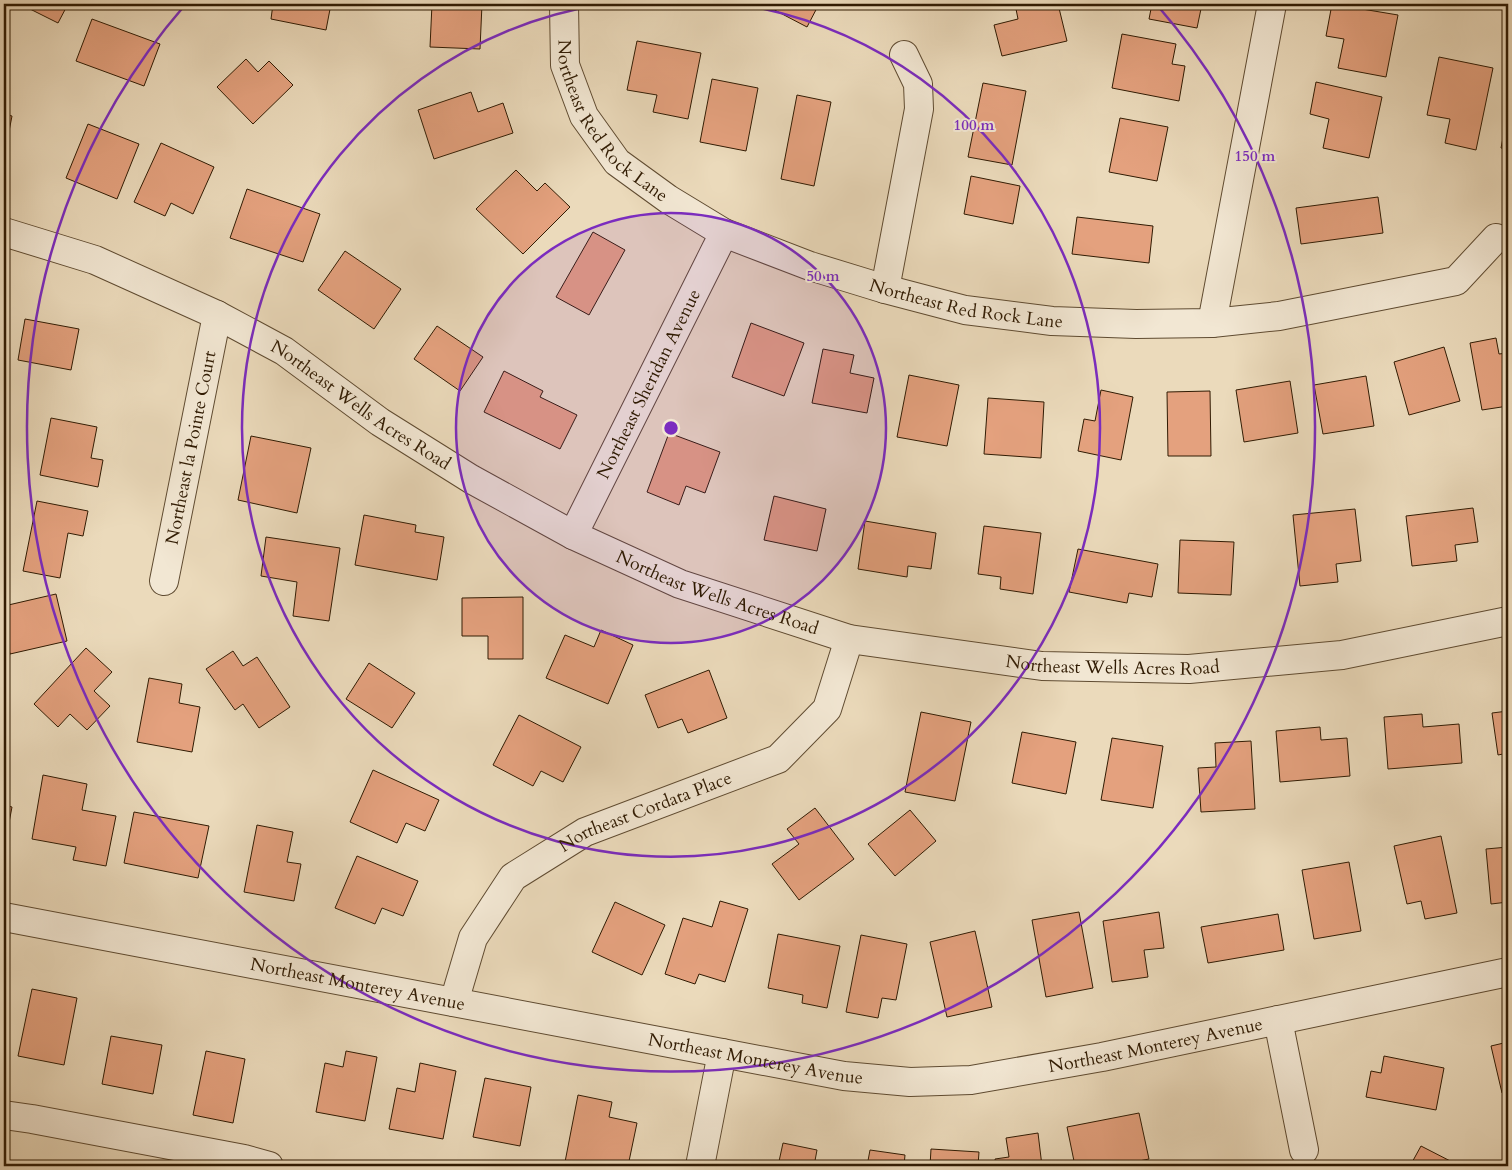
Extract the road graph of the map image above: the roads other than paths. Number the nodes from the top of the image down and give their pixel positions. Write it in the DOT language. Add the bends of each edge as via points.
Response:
graph roads {
  1 [pos="564,4"];
  2 [pos="1272,4"];
  3 [pos="904,55"];
  4 [pos="4,232"];
  5 [pos="724,233"];
  6 [pos="1496,238"];
  7 [pos="885,289"];
  8 [pos="218,315"];
  9 [pos="1212,323"];
  10 [pos="573,535"];
  11 [pos="164,581"];
  12 [pos="1508,621"];
  13 [pos="849,639"];
  14 [pos="4,917"];
  15 [pos="1508,972"];
  16 [pos="454,1002"];
  17 [pos="1278,1020"];
  18 [pos="722,1054"];
  19 [pos="4,1115"];
  20 [pos="1304,1150"];
  21 [pos="269,1166"];
  22 [pos="700,1166"];
  1 -- 5 [label="street, Northeast Red Rock Lane" via="565,65 584,116 617,162 668,199"];
  2 -- 9 [label="street"];
  3 -- 7 [label="street" via="918,84 919,108"];
  4 -- 8 [label="street, Northeast Wells Acres Road" via="95,260"];
  5 -- 7 [label="street, Northeast Red Rock Lane" via="810,266"];
  5 -- 10 [label="street, Northeast Sheridan Avenue"];
  6 -- 9 [label="street, Northeast Red Rock Lane" via="1456,281 1279,316"];
  7 -- 9 [label="street, Northeast Red Rock Lane" via="965,310 1052,321"];
  8 -- 10 [label="street, Northeast Wells Acres Road" via="284,351 380,422 472,479"];
  8 -- 11 [label="street, Northeast la Pointe Court"];
  10 -- 13 [label="street, Northeast Wells Acres Road" via="680,584"];
  12 -- 13 [label="street, Northeast Wells Acres Road" via="1342,656 1189,669 1042,666"];
  13 -- 16 [label="street, Northeast Cordata Place" via="827,709 778,759 585,832 513,877 472,938"];
  14 -- 16 [label="street, Northeast Monterey Avenue"];
  15 -- 17 [label="street, Northeast Monterey Avenue"];
  16 -- 18 [label="street, Northeast Monterey Avenue"];
  17 -- 18 [label="street, Northeast Monterey Avenue" via="971,1080 910,1082 854,1077"];
  17 -- 20 [label="street"];
  18 -- 22 [label="street"];
  19 -- 21 [label="street"];
}
